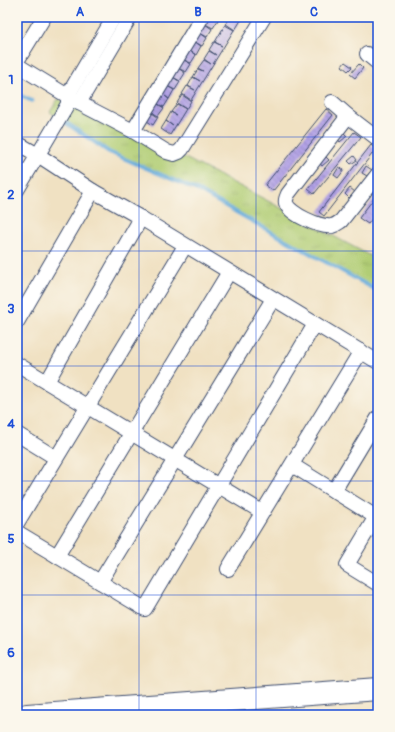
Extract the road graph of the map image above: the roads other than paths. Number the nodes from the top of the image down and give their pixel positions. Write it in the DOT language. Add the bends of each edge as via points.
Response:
graph roads {
  1 [pos="44,17"];
  2 [pos="114,17"];
  3 [pos="130,17"];
  4 [pos="202,17"];
  5 [pos="264,17"];
  6 [pos="367,54"];
  7 [pos="17,62"];
  8 [pos="378,63"];
  9 [pos="17,65"];
  10 [pos="72,101"];
  11 [pos="332,102"];
  12 [pos="348,116"];
  13 [pos="133,131"];
  14 [pos="378,139"];
  15 [pos="17,143"];
  16 [pos="38,155"];
  17 [pos="378,174"];
  18 [pos="17,190"];
  19 [pos="93,191"];
  20 [pos="141,218"];
  21 [pos="185,246"];
  22 [pos="229,272"];
  23 [pos="273,299"];
  24 [pos="17,322"];
  25 [pos="315,324"];
  26 [pos="361,351"];
  27 [pos="378,362"];
  28 [pos="17,364"];
  29 [pos="47,382"];
  30 [pos="88,406"];
  31 [pos="378,418"];
  32 [pos="131,433"];
  33 [pos="17,434"];
  34 [pos="56,458"];
  35 [pos="175,459"];
  36 [pos="292,465"];
  37 [pos="219,486"];
  38 [pos="334,491"];
  39 [pos="22,506"];
  40 [pos="262,512"];
  41 [pos="377,515"];
  42 [pos="17,523"];
  43 [pos="17,532"];
  44 [pos="56,556"];
  45 [pos="228,569"];
  46 [pos="100,582"];
  47 [pos="378,584"];
  48 [pos="378,689"];
  49 [pos="27,715"];
  1 -- 7 [label="street"];
  2 -- 10 [label="street"];
  3 -- 10 [label="street"];
  4 -- 13 [label="street"];
  5 -- 13 [label="street" via="179,152 170,154"];
  6 -- 8 [label="street"];
  9 -- 10 [label="street"];
  10 -- 13 [label="street"];
  10 -- 16 [label="street"];
  11 -- 12 [label="street"];
  12 -- 14 [label="street"];
  12 -- 17 [label="street" via="288,194 286,204 306,220 332,226 340,221"];
  15 -- 16 [label="street"];
  16 -- 18 [label="street"];
  16 -- 19 [label="street"];
  19 -- 20 [label="street"];
  19 -- 24 [label="street"];
  20 -- 21 [label="street"];
  20 -- 29 [label="street"];
  21 -- 22 [label="street"];
  21 -- 30 [label="street"];
  22 -- 23 [label="street"];
  22 -- 32 [label="street"];
  23 -- 25 [label="street"];
  23 -- 35 [label="street"];
  25 -- 26 [label="street"];
  25 -- 37 [label="street"];
  26 -- 27 [label="street"];
  26 -- 36 [label="street"];
  28 -- 29 [label="street"];
  29 -- 30 [label="street"];
  30 -- 32 [label="street"];
  30 -- 34 [label="street"];
  31 -- 38 [label="street"];
  32 -- 35 [label="street"];
  32 -- 44 [label="street"];
  33 -- 34 [label="street"];
  34 -- 39 [label="street"];
  35 -- 37 [label="street"];
  35 -- 46 [label="street"];
  36 -- 38 [label="street"];
  36 -- 40 [label="street"];
  37 -- 40 [label="street"];
  37 -- 46 [label="street" via="145,609"];
  38 -- 41 [label="street"];
  39 -- 42 [label="street"];
  40 -- 45 [label="street"];
  41 -- 47 [label="street" via="347,565"];
  43 -- 44 [label="street"];
  44 -- 46 [label="street"];
  48 -- 49 [label="highway"];
}
